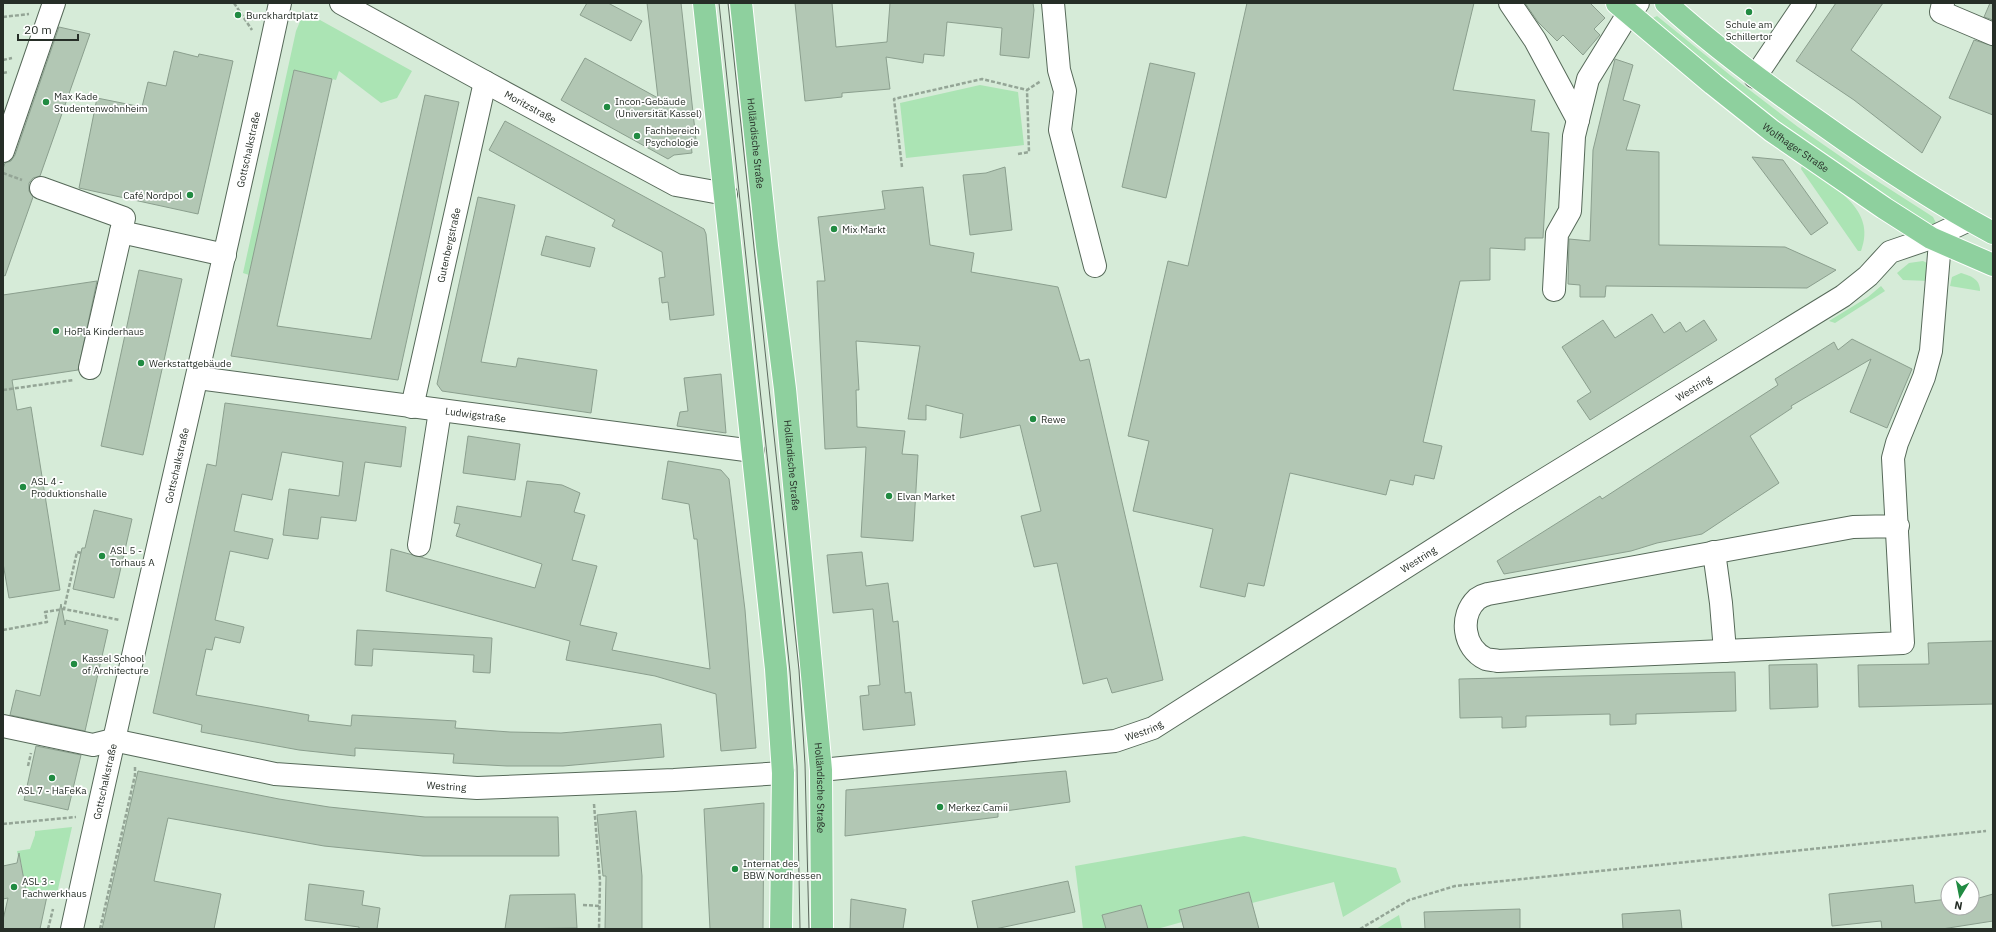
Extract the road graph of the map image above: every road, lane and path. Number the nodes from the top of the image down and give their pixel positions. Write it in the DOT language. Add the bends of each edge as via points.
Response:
graph roads {
  1 [pos="54,3"];
  2 [pos="234,3"];
  3 [pos="280,3"];
  4 [pos="341,3"];
  5 [pos="704,3"];
  6 [pos="742,3"];
  7 [pos="1053,3"];
  8 [pos="1510,3"];
  9 [pos="1666,3"];
  10 [pos="1805,3"];
  11 [pos="1943,3"];
  12 [pos="1627,6"];
  13 [pos="252,30"];
  14 [pos="1993,34"];
  15 [pos="1059,70"];
  16 [pos="1755,77"];
  17 [pos="485,82"];
  18 [pos="1027,90"];
  19 [pos="1578,120"];
  20 [pos="3,151"];
  21 [pos="1018,154"];
  22 [pos="902,167"];
  23 [pos="41,188"];
  24 [pos="726,194"];
  25 [pos="1969,220"];
  26 [pos="121,232"];
  27 [pos="1993,233"];
  28 [pos="1935,240"];
  29 [pos="225,255"];
  30 [pos="1993,265"];
  31 [pos="1095,266"];
  32 [pos="1554,290"];
  33 [pos="90,368"];
  34 [pos="198,378"];
  35 [pos="3,390"];
  36 [pos="412,407"];
  37 [pos="440,411"];
  38 [pos="753,451"];
  39 [pos="1898,526"];
  40 [pos="419,545"];
  41 [pos="1714,552"];
  42 [pos="81,553"];
  43 [pos="64,609"];
  44 [pos="120,620"];
  45 [pos="3,630"];
  46 [pos="1725,651"];
  47 [pos="3,726"];
  48 [pos="113,740"];
  49 [pos="134,745"];
  50 [pos="25,761"];
  51 [pos="29,762"];
  52 [pos="821,770"];
  53 [pos="783,773"];
  54 [pos="593,783"];
  55 [pos="76,817"];
  56 [pos="3,824"];
  57 [pos="1986,831"];
  58 [pos="583,905"];
  59 [pos="600,906"];
  60 [pos="72,929"];
  61 [pos="100,929"];
  62 [pos="599,929"];
  63 [pos="781,929"];
  64 [pos="822,929"];
  65 [pos="1360,929"];
  1 -- 20 [label="street"];
  2 -- 13 [label="path"];
  3 -- 29 [label="street, Gottschalkstraße"];
  4 -- 17 [label="street, Moritzstraße"];
  5 -- 24 [label="main road"];
  6 -- 52 [label="main road, Holländische Straße" via="767,246 785,389"];
  7 -- 15 [label="street"];
  8 -- 19 [label="street" via="1535,40"];
  9 -- 16 [label="main road"];
  10 -- 16 [label="street"];
  11 -- 14 [label="street" via="1941,12"];
  12 -- 19 [label="street" via="1588,79"];
  12 -- 28 [label="main road, Wolfhager Straße" via="1772,131"];
  15 -- 18 [label="path"];
  15 -- 31 [label="street" via="1066,91 1060,130"];
  16 -- 25 [label="main road" via="1870,158"];
  17 -- 24 [label="street, Moritzstraße" via="676,185"];
  17 -- 36 [label="street, Gutenbergstraße"];
  18 -- 21 [label="path" via="1029,152"];
  18 -- 22 [label="path" via="982,79 894,99"];
  19 -- 32 [label="street" via="1574,136 1570,211 1557,234"];
  23 -- 26 [label="street" via="124,218"];
  24 -- 38 [label="main road"];
  25 -- 27 [label="main road"];
  25 -- 28 [label="street, Westring"];
  26 -- 29 [label="street"];
  26 -- 33 [label="street"];
  28 -- 30 [label="main road, Wolfhager Straße"];
  28 -- 39 [label="street" via="1932,351 1893,458"];
  28 -- 52 [label="street, Westring" via="1890,252 1868,276 1843,296 1511,500 1153,728 1115,741"];
  29 -- 34 [label="street, Gottschalkstraße"];
  33 -- 35 [label="path" via="88,378"];
  34 -- 36 [label="street, Ludwigstraße"];
  34 -- 48 [label="street, Gottschalkstraße"];
  36 -- 37 [label="street, Ludwigstraße"];
  37 -- 38 [label="street, Ludwigstraße"];
  37 -- 40 [label="street"];
  38 -- 53 [label="main road" via="776,669"];
  39 -- 41 [label="street" via="1853,527"];
  39 -- 46 [label="street" via="1903,643"];
  41 -- 46 [label="street"];
  41 -- 46 [label="street" via="1488,594 1478,598 1471,607 1465,628 1468,640 1475,651 1486,659 1498,661"];
  42 -- 43 [label="path" via="77,552"];
  43 -- 44 [label="path"];
  43 -- 45 [label="path" via="45,612 47,622"];
  47 -- 48 [label="street" via="93,745"];
  48 -- 49 [label="street, Westring"];
  48 -- 60 [label="street, Gottschalkstraße"];
  49 -- 54 [label="street, Westring" via="275,774 477,788"];
  49 -- 61 [label="path" via="135,775"];
  50 -- 51 [label="path"];
  52 -- 64 [label="main road, Holländische Straße"];
  53 -- 54 [label="street, Westring"];
  53 -- 63 [label="main road"];
  54 -- 59 [label="path"];
  55 -- 56 [label="path"];
  57 -- 65 [label="path" via="1454,886 1409,900"];
  58 -- 59 [label="path"];
  59 -- 62 [label="path"];
}
